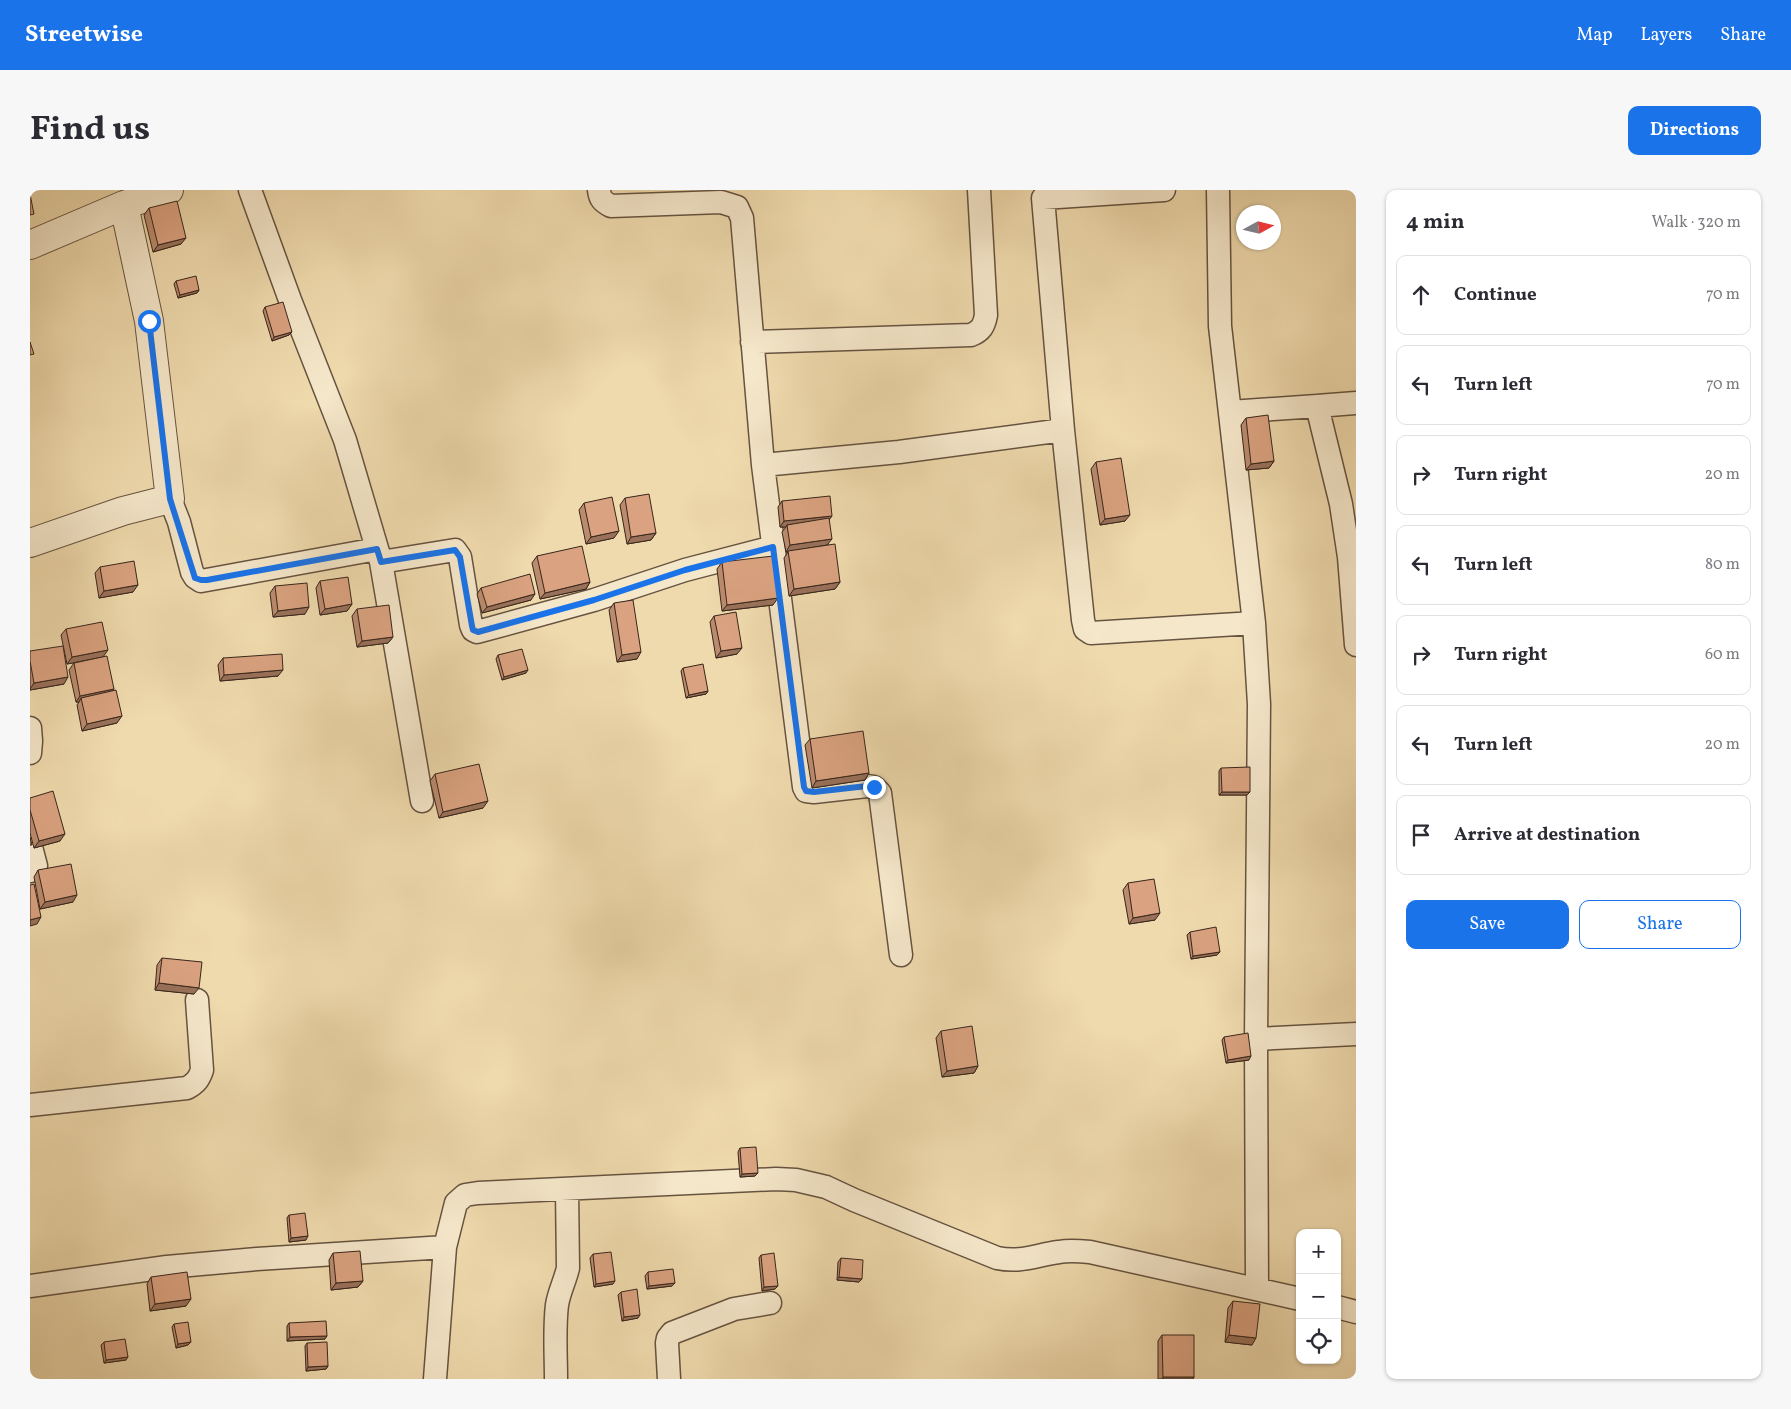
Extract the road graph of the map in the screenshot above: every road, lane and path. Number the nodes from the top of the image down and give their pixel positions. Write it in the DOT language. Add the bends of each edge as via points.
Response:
graph roads {
  1 [pos="169,190"];
  2 [pos="250,190"];
  3 [pos="599,190"];
  4 [pos="979,190"];
  5 [pos="1164,190"];
  6 [pos="1218,190"];
  7 [pos="124,205"];
  8 [pos="30,245"];
  9 [pos="752,342"];
  10 [pos="1356,403"];
  11 [pos="1317,406"];
  12 [pos="1230,412"];
  13 [pos="1062,430"];
  14 [pos="764,466"];
  15 [pos="170,499"];
  16 [pos="30,543"];
  17 [pos="773,547"];
  18 [pos="379,556"];
  19 [pos="1254,623"];
  20 [pos="1356,645"];
  21 [pos="30,728"];
  22 [pos="30,753"];
  23 [pos="422,801"];
  24 [pos="30,843"];
  25 [pos="30,871"];
  26 [pos="901,955"];
  27 [pos="197,1000"];
  28 [pos="1356,1034"];
  29 [pos="1256,1039"];
  30 [pos="30,1105"];
  31 [pos="567,1189"];
  32 [pos="445,1247"];
  33 [pos="30,1286"];
  34 [pos="1258,1289"];
  35 [pos="1296,1298"];
  36 [pos="770,1304"];
  37 [pos="1341,1309"];
  38 [pos="1356,1312"];
  39 [pos="435,1379"];
  40 [pos="556,1379"];
  41 [pos="670,1379"];
  1 -- 7 [label="street"];
  2 -- 18 [label="street" via="346,440"];
  3 -- 9 [label="street" via="604,203 611,206 721,202 737,207 742,218"];
  4 -- 9 [label="street" via="986,315 980,331 971,335"];
  5 -- 13 [label="street" via="1042,198"];
  6 -- 12 [label="street" via="1220,326"];
  7 -- 8 [label="street"];
  7 -- 15 [label="street" via="149,321"];
  9 -- 14 [label="street"];
  10 -- 11 [label="street"];
  11 -- 12 [label="street"];
  11 -- 20 [label="street" via="1341,504"];
  12 -- 19 [label="street"];
  13 -- 14 [label="street"];
  13 -- 19 [label="street" via="1085,629 1099,633"];
  14 -- 17 [label="street"];
  15 -- 16 [label="street" via="123,510"];
  15 -- 18 [label="street" via="192,572 201,580"];
  17 -- 18 [label="street" via="478,632 473,630 460,557 455,550"];
  17 -- 26 [label="street" via="804,787 806,791 814,792 867,786 880,793"];
  18 -- 23 [label="street"];
  19 -- 29 [label="street" via="1259,704"];
  21 -- 22 [label="street"];
  24 -- 25 [label="street" via="36,866"];
  27 -- 30 [label="street" via="202,1070 195,1084 187,1088"];
  28 -- 29 [label="street"];
  29 -- 34 [label="street"];
  31 -- 32 [label="street" via="465,1195 456,1203"];
  31 -- 34 [label="street" via="796,1180 826,1187 997,1258 1011,1261 1060,1252 1090,1252"];
  31 -- 40 [label="street" via="568,1268 557,1306"];
  32 -- 33 [label="street" via="257,1258"];
  32 -- 39 [label="street"];
  34 -- 35 [label="street"];
  36 -- 41 [label="street" via="734,1309 672,1332 667,1343"];
  37 -- 38 [label="street"];
}
